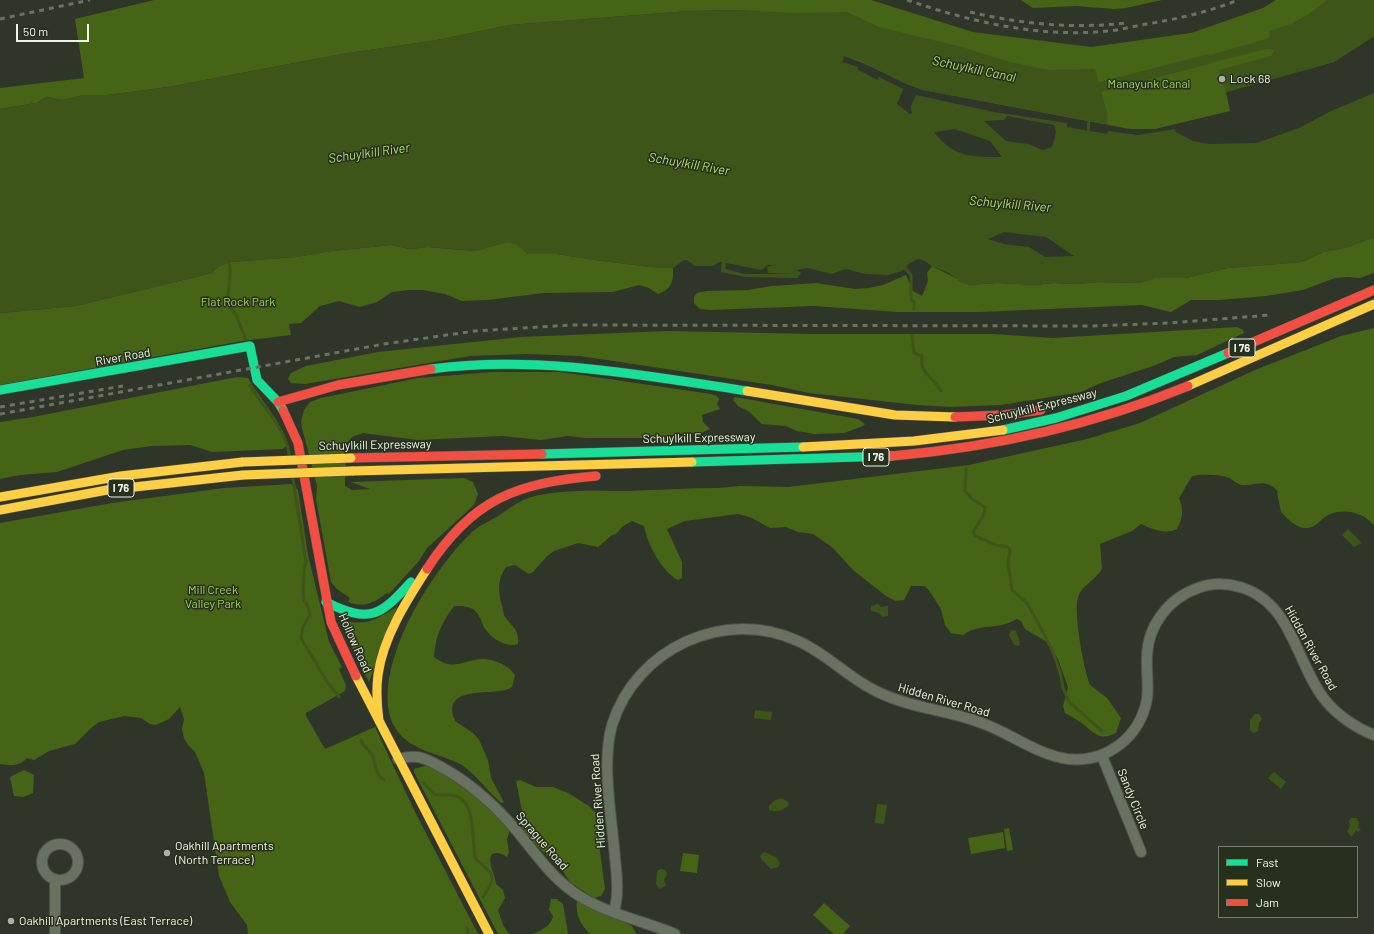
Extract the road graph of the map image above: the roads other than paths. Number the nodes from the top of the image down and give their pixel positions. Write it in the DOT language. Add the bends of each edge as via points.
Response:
graph roads {
  1 [pos="1374,290"];
  2 [pos="1374,304"];
  3 [pos="250,346"];
  4 [pos="0,390"];
  5 [pos="278,402"];
  6 [pos="1108,402"];
  7 [pos="736,462"];
  8 [pos="621,473"];
  9 [pos="605,475"];
  10 [pos="0,497"];
  11 [pos="0,510"];
  12 [pos="430,562"];
  13 [pos="326,602"];
  14 [pos="379,721"];
  15 [pos="1374,735"];
  16 [pos="1102,756"];
  17 [pos="398,759"];
  18 [pos="1141,852"];
  19 [pos="55,879"];
  20 [pos="614,912"];
  21 [pos="55,934"];
  22 [pos="488,934"];
  23 [pos="675,934"];
  1 -- 6 [label="main road, Schuylkill Expressway / I 76" via="1187,372"];
  2 -- 7 [label="main road, Schuylkill Expressway / I 76" via="1152,400 1048,433 925,454"];
  3 -- 4 [label="main road, River Road"];
  3 -- 5 [label="main road, Hollow Road" via="257,380"];
  5 -- 6 [label="main road" via="323,389 416,372 526,364 623,372 930,419 1010,415"];
  5 -- 13 [label="main road, Hollow Road" via="298,443"];
  6 -- 10 [label="main road, Schuylkill Expressway / I 76, bridge" via="1004,430 897,443 243,462 128,474"];
  7 -- 8 [label="main road"];
  7 -- 11 [label="main road, Schuylkill Expressway / I 76, bridge" via="243,475 115,489"];
  9 -- 12 [label="main road" via="549,480 500,497 466,520"];
  12 -- 13 [label="main road" via="398,596 376,613 354,615"];
  12 -- 14 [label="main road" via="383,650 376,684"];
  13 -- 14 [label="main road, Hollow Road" via="341,645"];
  14 -- 17 [label="main road, Hollow Road"];
  15 -- 16 [label="street, Hidden River Road" via="1331,707 1314,681 1286,624 1269,603 1244,588 1214,584 1202,586 1180,596 1161,615 1150,635 1147,647 1147,698 1139,720 1126,739"];
  16 -- 18 [label="street, Sandy Circle"];
  16 -- 20 [label="street, Hidden River Road" via="1079,759 1058,757 982,723 890,697 855,680 808,646 786,636 748,629 724,629 703,634 675,646 649,666 629,689 614,720 607,756 617,887"];
  17 -- 20 [label="street, Sprague Road" via="414,755 420,757 468,784 498,811 561,882 582,898"];
  17 -- 22 [label="main road, Hollow Road"];
  19 -- 21 [label="street"];
  20 -- 23 [label="street, Sprague Road"];
}
